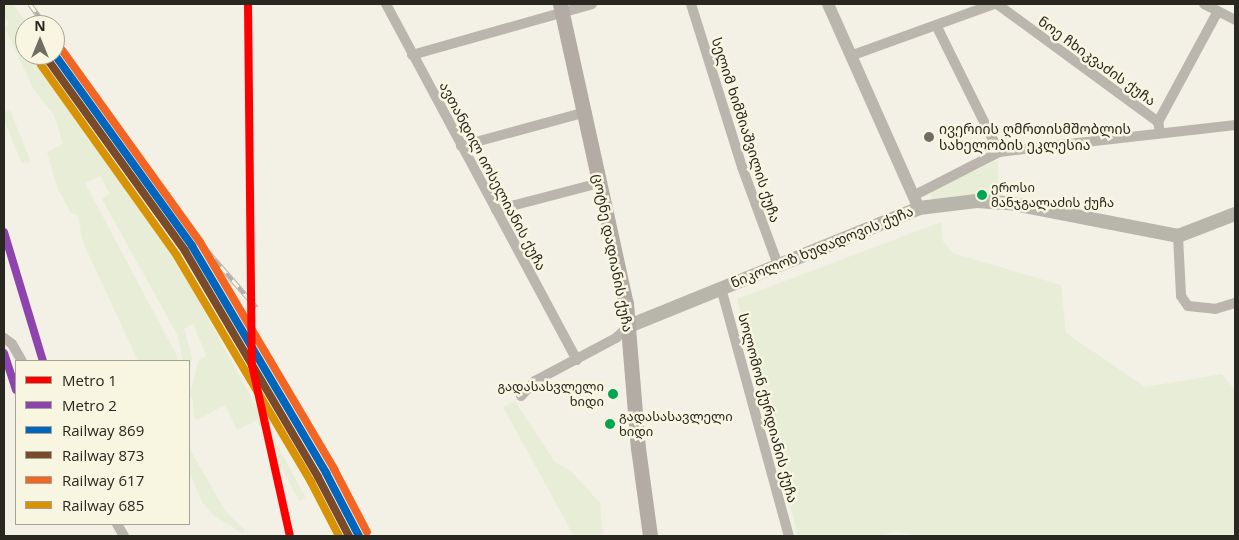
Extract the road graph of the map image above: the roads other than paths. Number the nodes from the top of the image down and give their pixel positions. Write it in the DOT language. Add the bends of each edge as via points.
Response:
graph roads {
  1 [pos="386,4"];
  2 [pos="592,4"];
  3 [pos="691,4"];
  4 [pos="828,4"];
  5 [pos="995,4"];
  6 [pos="1204,4"];
  7 [pos="561,8"];
  8 [pos="1218,11"];
  9 [pos="1235,20"];
  10 [pos="936,25"];
  11 [pos="853,54"];
  12 [pos="412,55"];
  13 [pos="586,112"];
  14 [pos="1158,122"];
  15 [pos="1235,125"];
  16 [pos="1160,133"];
  17 [pos="461,146"];
  18 [pos="999,152"];
  19 [pos="600,182"];
  20 [pos="917,201"];
  21 [pos="496,210"];
  22 [pos="1235,214"];
  23 [pos="1178,236"];
  24 [pos="778,265"];
  25 [pos="722,288"];
  26 [pos="1235,304"];
  27 [pos="628,326"];
  28 [pos="4,338"];
  29 [pos="21,360"];
  30 [pos="577,360"];
  31 [pos="521,396"];
  32 [pos="118,525"];
  33 [pos="124,536"];
  34 [pos="650,536"];
  35 [pos="788,536"];
  1 -- 12 [label="street, ავთანდილ იოსელიანის ქუჩა"];
  2 -- 7 [label="street"];
  3 -- 24 [label="street, სელიმ ხიმშიაშვილის ქუჩა" via="742,167"];
  4 -- 11 [label="street"];
  5 -- 10 [label="street"];
  5 -- 14 [label="street, ნოე ჩხიკვაძის ქუჩა"];
  6 -- 8 [label="street"];
  7 -- 12 [label="street"];
  7 -- 13 [label="main road, ცოტნე დადიანის ქუჩა"];
  8 -- 9 [label="street"];
  8 -- 14 [label="street"];
  10 -- 11 [label="street"];
  10 -- 18 [label="street"];
  11 -- 20 [label="street"];
  12 -- 17 [label="street, ავთანდილ იოსელიანის ქუჩა"];
  13 -- 17 [label="street"];
  13 -- 19 [label="main road, ცოტნე დადიანის ქუჩა"];
  14 -- 16 [label="street"];
  15 -- 16 [label="street"];
  16 -- 18 [label="street"];
  17 -- 21 [label="street, ავთანდილ იოსელიანის ქუჩა"];
  18 -- 20 [label="street"];
  19 -- 21 [label="street"];
  19 -- 27 [label="main road, ცოტნე დადიანის ქუჩა"];
  20 -- 23 [label="main road, ნიკოლოზ ხუდადოვის ქუჩა" via="1009,203"];
  20 -- 24 [label="main road, ნიკოლოზ ხუდადოვის ქუჩა"];
  21 -- 30 [label="street, ავთანდილ იოსელიანის ქუჩა"];
  22 -- 23 [label="main road"];
  23 -- 26 [label="street" via="1181,296 1188,306 1214,309"];
  24 -- 25 [label="main road, ნიკოლოზ ხუდადოვის ქუჩა"];
  25 -- 27 [label="main road, ნიკოლოზ ხუდადოვის ქუჩა"];
  25 -- 35 [label="street, სოლომონ ქურდიანის ქუჩა"];
  27 -- 30 [label="street, ნიკოლოზ ხუდადოვის ქუჩა" via="616,338"];
  27 -- 34 [label="main road, ცოტნე დადიანის ქუჩა" via="638,448"];
  28 -- 29 [label="street" via="12,344"];
  30 -- 31 [label="street, ნიკოლოზ ხუდადოვის ქუჩა" via="535,381"];
  32 -- 33 [label="street"];
}
